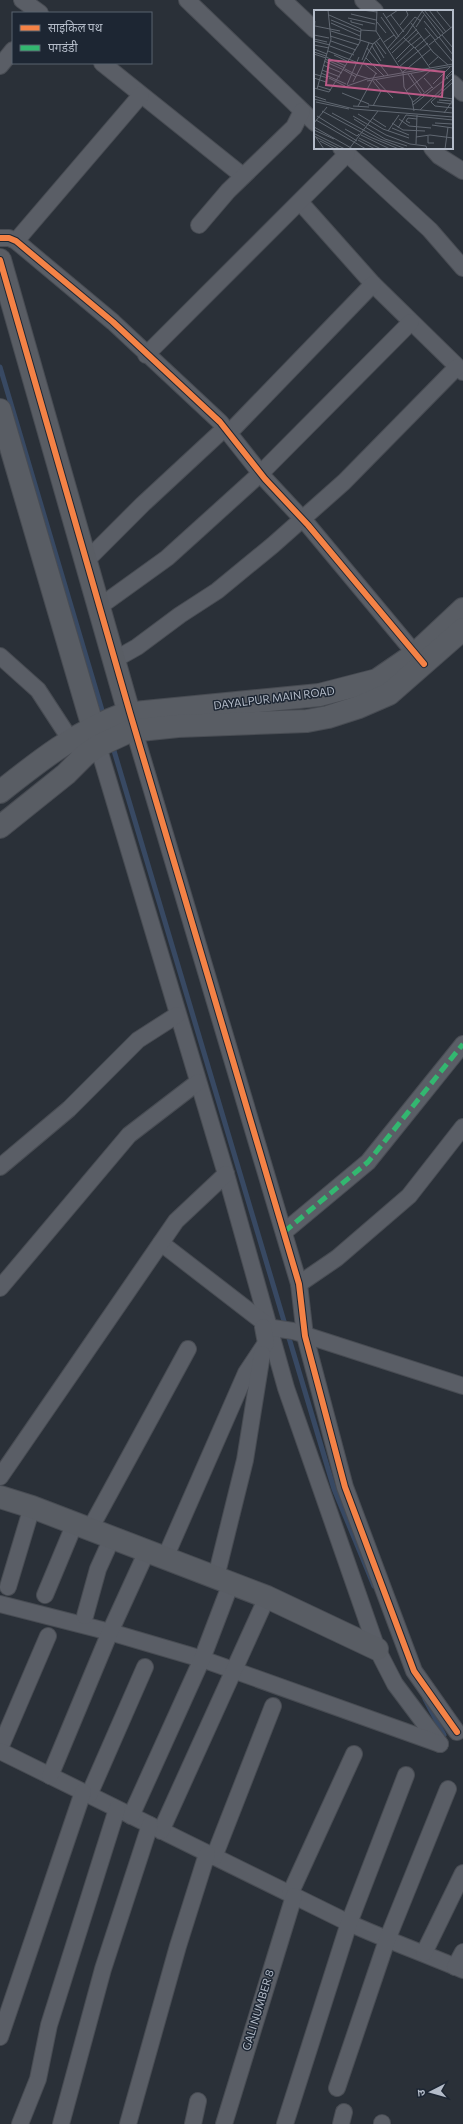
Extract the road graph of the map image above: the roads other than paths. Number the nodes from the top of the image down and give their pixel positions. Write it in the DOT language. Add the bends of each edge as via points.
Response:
graph roads {
  1 [pos="22,0"];
  2 [pos="187,0"];
  3 [pos="284,0"];
  4 [pos="363,0"];
  5 [pos="374,10"];
  6 [pos="39,12"];
  7 [pos="314,29"];
  8 [pos="12,51"];
  9 [pos="103,64"];
  10 [pos="0,66"];
  11 [pos="453,84"];
  12 [pos="463,93"];
  13 [pos="141,95"];
  14 [pos="302,111"];
  15 [pos="314,123"];
  16 [pos="433,149"];
  17 [pos="344,151"];
  18 [pos="463,171"];
  19 [pos="243,176"];
  20 [pos="300,202"];
  21 [pos="199,226"];
  22 [pos="0,238"];
  23 [pos="16,241"];
  24 [pos="0,260"];
  25 [pos="463,268"];
  26 [pos="373,284"];
  27 [pos="411,322"];
  28 [pos="146,355"];
  29 [pos="460,369"];
  30 [pos="0,410"];
  31 [pos="227,430"];
  32 [pos="260,473"];
  33 [pos="302,520"];
  34 [pos="86,560"];
  35 [pos="99,607"];
  36 [pos="463,610"];
  37 [pos="463,628"];
  38 [pos="0,656"];
  39 [pos="420,659"];
  40 [pos="114,660"];
  41 [pos="130,722"];
  42 [pos="70,739"];
  43 [pos="97,739"];
  44 [pos="0,792"];
  45 [pos="0,826"];
  46 [pos="177,1015"];
  47 [pos="463,1044"];
  48 [pos="198,1082"];
  49 [pos="463,1127"];
  50 [pos="0,1167"];
  51 [pos="226,1174"];
  52 [pos="284,1232"];
  53 [pos="161,1243"];
  54 [pos="299,1284"];
  55 [pos="0,1288"];
  56 [pos="268,1325"];
  57 [pos="299,1334"];
  58 [pos="263,1347"];
  59 [pos="188,1350"];
  60 [pos="463,1386"];
  61 [pos="0,1477"];
  62 [pos="0,1497"];
  63 [pos="32,1507"];
  64 [pos="82,1526"];
  65 [pos="112,1538"];
  66 [pos="156,1554"];
  67 [pos="223,1580"];
  68 [pos="8,1587"];
  69 [pos="45,1595"];
  70 [pos="267,1597"];
  71 [pos="0,1604"];
  72 [pos="85,1616"];
  73 [pos="110,1632"];
  74 [pos="48,1636"];
  75 [pos="377,1648"];
  76 [pos="202,1659"];
  77 [pos="145,1667"];
  78 [pos="234,1670"];
  79 [pos="273,1706"];
  80 [pos="457,1732"];
  81 [pos="0,1751"];
  82 [pos="354,1754"];
  83 [pos="406,1775"];
  84 [pos="50,1776"];
  85 [pos="448,1789"];
  86 [pos="86,1794"];
  87 [pos="124,1812"];
  88 [pos="156,1828"];
  89 [pos="210,1856"];
  90 [pos="463,1873"];
  91 [pos="292,1895"];
  92 [pos="349,1923"];
  93 [pos="387,1940"];
  94 [pos="463,1952"];
  95 [pos="424,1953"];
  96 [pos="459,1968"];
  97 [pos="0,2037"];
  98 [pos="337,2088"];
  99 [pos="198,2101"];
  100 [pos="20,2124"];
  101 [pos="61,2124"];
  102 [pos="128,2124"];
  103 [pos="192,2124"];
  104 [pos="224,2124"];
  105 [pos="285,2124"];
  1 -- 6 [label="street"];
  2 -- 14 [label="street"];
  3 -- 7 [label="street"];
  4 -- 5 [label="street"];
  8 -- 10 [label="street"];
  9 -- 13 [label="street"];
  11 -- 12 [label="street"];
  13 -- 19 [label="street"];
  13 -- 23 [label="street"];
  14 -- 15 [label="street"];
  14 -- 19 [label="street" via="294,127"];
  16 -- 18 [label="street"];
  17 -- 20 [label="street"];
  17 -- 25 [label="street" via="430,230"];
  19 -- 21 [label="street"];
  20 -- 26 [label="street"];
  20 -- 28 [label="street"];
  22 -- 23 [label="street"];
  23 -- 28 [label="street" via="108,318"];
  24 -- 34 [label="street"];
  26 -- 27 [label="street"];
  26 -- 31 [label="street"];
  27 -- 29 [label="street"];
  27 -- 32 [label="street"];
  28 -- 31 [label="street"];
  29 -- 33 [label="street"];
  30 -- 43 [label="street"];
  31 -- 32 [label="street"];
  31 -- 34 [label="street" via="143,504"];
  32 -- 33 [label="street"];
  32 -- 35 [label="street" via="167,558"];
  33 -- 39 [label="street"];
  33 -- 40 [label="street" via="217,591 137,647"];
  34 -- 35 [label="street"];
  35 -- 40 [label="street"];
  36 -- 39 [label="street, DAYALPUR MAIN ROAD"];
  37 -- 39 [label="street, DAYALPUR MAIN ROAD"];
  38 -- 42 [label="street" via="38,690"];
  39 -- 41 [label="street, DAYALPUR MAIN ROAD" via="389,694 328,717 307,721"];
  40 -- 41 [label="street"];
  41 -- 43 [label="street"];
  41 -- 52 [label="street"];
  42 -- 43 [label="street"];
  42 -- 44 [label="street"];
  43 -- 45 [label="street" via="66,774"];
  43 -- 46 [label="street"];
  46 -- 48 [label="street"];
  46 -- 50 [label="street" via="138,1040 69,1109"];
  47 -- 52 [label="street" via="368,1162"];
  48 -- 51 [label="street"];
  48 -- 55 [label="street" via="129,1135"];
  49 -- 54 [label="street" via="409,1196 337,1258"];
  51 -- 53 [label="street" via="176,1220"];
  51 -- 56 [label="street"];
  52 -- 54 [label="street"];
  53 -- 56 [label="street"];
  53 -- 61 [label="street"];
  54 -- 57 [label="street"];
  56 -- 57 [label="street"];
  56 -- 58 [label="street" via="266,1343"];
  56 -- 75 [label="street" via="286,1388"];
  57 -- 60 [label="street"];
  57 -- 80 [label="street" via="345,1487 414,1671"];
  58 -- 66 [label="street" via="246,1373"];
  58 -- 67 [label="street"];
  59 -- 64 [label="street"];
  62 -- 63 [label="street"];
  63 -- 64 [label="street"];
  63 -- 68 [label="street"];
  64 -- 65 [label="street"];
  64 -- 69 [label="street"];
  65 -- 66 [label="street"];
  65 -- 72 [label="street" via="98,1569"];
  66 -- 67 [label="street"];
  66 -- 73 [label="street"];
  67 -- 70 [label="street"];
  67 -- 76 [label="street"];
  70 -- 75 [label="street"];
  70 -- 78 [label="street"];
  71 -- 73 [label="street"];
  73 -- 76 [label="street"];
  73 -- 84 [label="street"];
  74 -- 81 [label="street"];
  75 -- 78 [label="street" via="395,1684 440,1744"];
  76 -- 78 [label="street"];
  76 -- 87 [label="street"];
  77 -- 86 [label="street"];
  78 -- 88 [label="street"];
  79 -- 89 [label="street"];
  81 -- 84 [label="street"];
  82 -- 91 [label="street, GALI NUMBER 8"];
  83 -- 92 [label="street"];
  84 -- 86 [label="street"];
  85 -- 93 [label="street"];
  86 -- 87 [label="street"];
  86 -- 97 [label="street"];
  87 -- 88 [label="street"];
  87 -- 100 [label="street" via="49,2025 38,2079"];
  88 -- 89 [label="street"];
  88 -- 101 [label="street" via="103,1970"];
  89 -- 91 [label="street"];
  89 -- 102 [label="street" via="178,1946"];
  90 -- 95 [label="street"];
  91 -- 92 [label="street"];
  91 -- 104 [label="street, GALI NUMBER 8"];
  92 -- 93 [label="street"];
  92 -- 105 [label="street"];
  93 -- 95 [label="street"];
  93 -- 98 [label="street"];
  94 -- 96 [label="street"];
  95 -- 96 [label="street"];
  99 -- 103 [label="street"];
}
